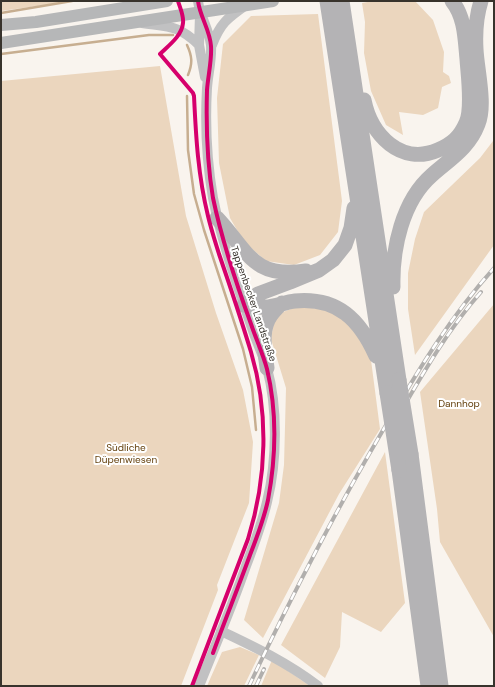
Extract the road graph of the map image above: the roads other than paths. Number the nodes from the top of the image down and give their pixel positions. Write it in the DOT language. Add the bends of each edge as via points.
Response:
graph roads {
  1 [pos="167,1"];
  2 [pos="273,1"];
  3 [pos="452,1"];
  4 [pos="481,1"];
  5 [pos="246,5"];
  6 [pos="199,6"];
  7 [pos="335,6"];
  8 [pos="136,22"];
  9 [pos="1,25"];
  10 [pos="1,43"];
  11 [pos="199,46"];
  12 [pos="211,47"];
  13 [pos="350,54"];
  14 [pos="207,89"];
  15 [pos="355,183"];
  16 [pos="217,218"];
  17 [pos="319,270"];
  18 [pos="282,303"];
  19 [pos="244,305"];
  20 [pos="388,305"];
  21 [pos="267,368"];
  22 [pos="384,373"];
  23 [pos="221,631"];
  24 [pos="199,686"];
  25 [pos="318,686"];
  26 [pos="428,686"];
  27 [pos="442,686"];
  1 -- 9 [label="main road" via="36,22"];
  2 -- 5 [label="main road"];
  3 -- 13 [label="highway" via="460,11 465,33 469,93 467,122 452,143 429,154 413,154 389,145 379,135 365,107 360,79"];
  4 -- 20 [label="highway" via="475,30 480,79 479,122 466,146 430,176 405,214 394,256 393,286"];
  5 -- 6 [label="main road"];
  5 -- 12 [label="street" via="220,27"];
  6 -- 8 [label="main road"];
  6 -- 11 [label="street, Tappenbecker Landstraße"];
  6 -- 12 [label="street"];
  7 -- 13 [label="highway"];
  7 -- 15 [label="highway"];
  8 -- 10 [label="main road"];
  8 -- 11 [label="street" via="181,30"];
  11 -- 14 [label="street, Tappenbecker Landstraße"];
  12 -- 14 [label="street, Tappenbecker Landstraße"];
  13 -- 20 [label="highway"];
  14 -- 16 [label="street, Tappenbecker Landstraße" via="209,161"];
  15 -- 17 [label="highway" via="352,228 345,245 333,260"];
  15 -- 22 [label="highway"];
  16 -- 17 [label="highway" via="241,249 262,266 292,273"];
  16 -- 19 [label="street, Tappenbecker Landstraße"];
  17 -- 19 [label="highway" via="258,294"];
  18 -- 19 [label="highway" via="266,307"];
  18 -- 21 [label="highway" via="270,315 265,326"];
  18 -- 22 [label="highway" via="309,300 328,303 344,312 357,323 368,339"];
  19 -- 21 [label="street, Tappenbecker Landstraße"];
  20 -- 27 [label="highway, bridge"];
  21 -- 23 [label="street, Tappenbecker Landstraße" via="274,417 273,469 268,501"];
  22 -- 26 [label="highway, bridge"];
  23 -- 24 [label="street, Tappenbecker Landstraße"];
  23 -- 25 [label="street" via="270,654"];
}
